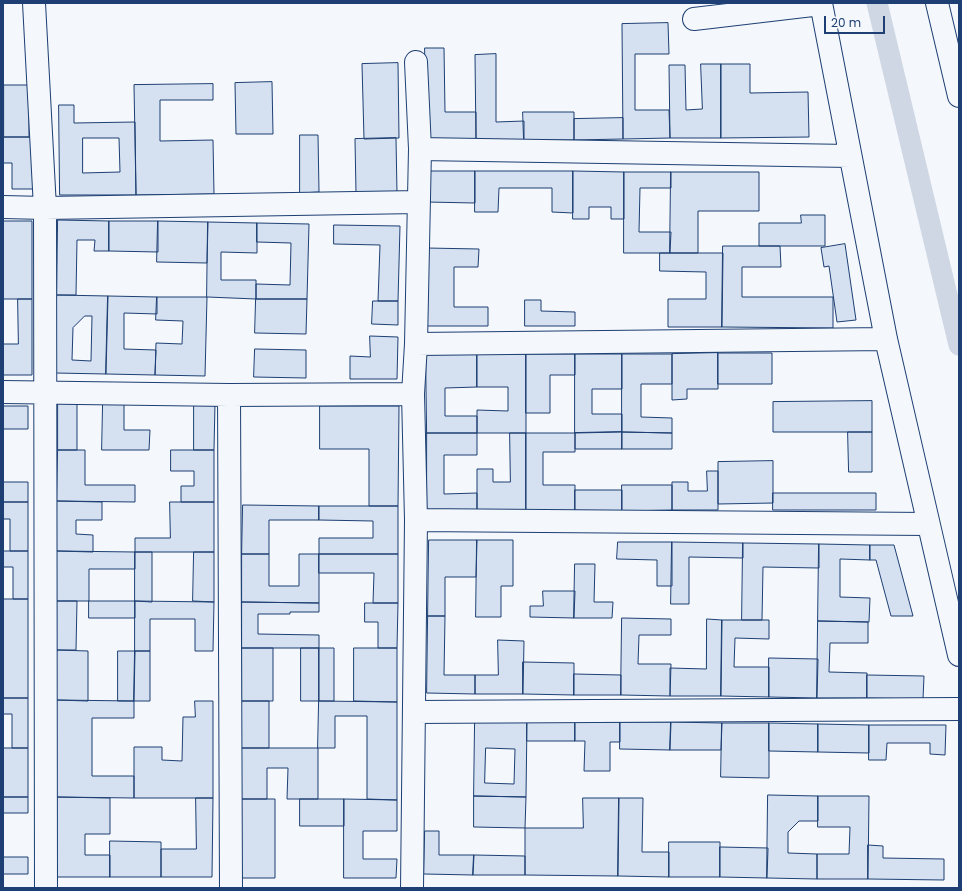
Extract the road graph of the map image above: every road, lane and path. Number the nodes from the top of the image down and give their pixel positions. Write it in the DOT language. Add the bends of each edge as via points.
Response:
graph roads {
  1 [pos="34,3"];
  2 [pos="937,3"];
  3 [pos="821,4"];
  4 [pos="694,19"];
  5 [pos="955,58"];
  6 [pos="416,62"];
  7 [pos="959,96"];
  8 [pos="420,149"];
  9 [pos="850,156"];
  10 [pos="418,202"];
  11 [pos="3,207"];
  12 [pos="45,208"];
  13 [pos="886,339"];
  14 [pos="416,344"];
  15 [pos="3,392"];
  16 [pos="45,392"];
  17 [pos="414,394"];
  18 [pos="229,395"];
  19 [pos="416,520"];
  20 [pos="928,524"];
  21 [pos="959,655"];
  22 [pos="959,709"];
  23 [pos="414,712"];
  24 [pos="46,888"];
  25 [pos="232,888"];
  26 [pos="412,888"];
  1 -- 12 [label="street"];
  2 -- 5 [label="street"];
  3 -- 4 [label="street"];
  3 -- 9 [label="street"];
  5 -- 7 [label="street"];
  6 -- 8 [label="street"];
  8 -- 9 [label="street"];
  8 -- 10 [label="street"];
  9 -- 13 [label="street"];
  10 -- 12 [label="street"];
  10 -- 14 [label="street"];
  11 -- 12 [label="street"];
  12 -- 16 [label="street"];
  13 -- 14 [label="street"];
  13 -- 20 [label="street"];
  14 -- 17 [label="street"];
  15 -- 16 [label="street"];
  16 -- 18 [label="street"];
  16 -- 24 [label="street"];
  17 -- 18 [label="street"];
  17 -- 19 [label="street"];
  18 -- 25 [label="street"];
  19 -- 20 [label="street"];
  19 -- 23 [label="street"];
  20 -- 21 [label="street"];
  22 -- 23 [label="street"];
  23 -- 26 [label="street"];
}
